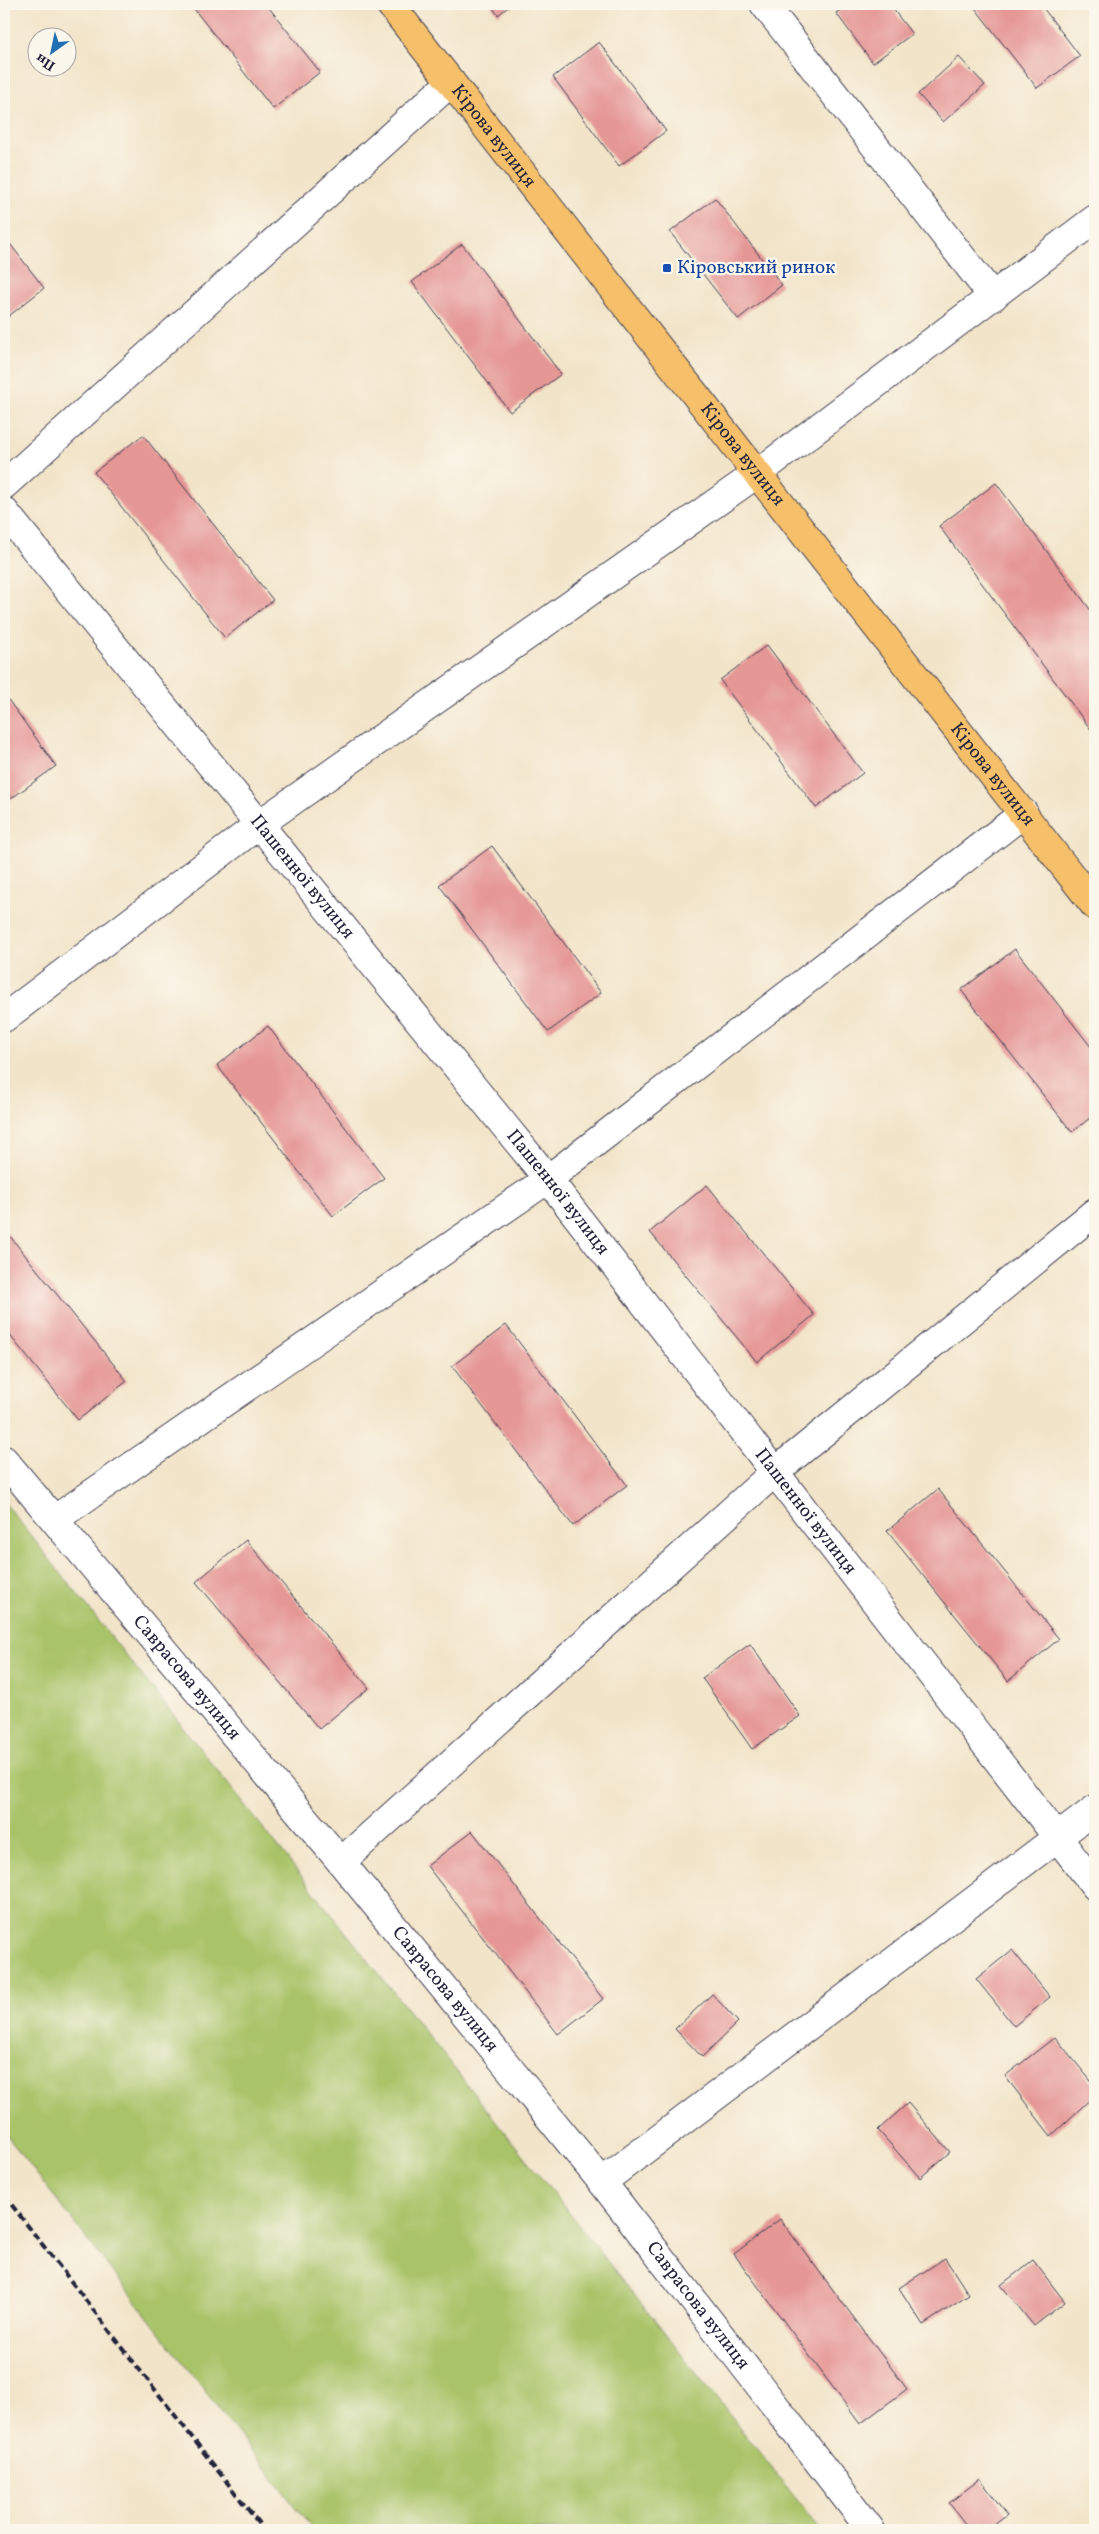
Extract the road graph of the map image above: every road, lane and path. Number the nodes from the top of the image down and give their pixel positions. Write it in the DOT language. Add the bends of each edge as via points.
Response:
graph roads {
  1 [pos="390,4"];
  2 [pos="764,4"];
  3 [pos="451,82"];
  4 [pos="1095,219"];
  5 [pos="993,297"];
  6 [pos="758,473"];
  7 [pos="4,485"];
  8 [pos="4,511"];
  9 [pos="1024,813"];
  10 [pos="261,823"];
  11 [pos="1095,906"];
  12 [pos="4,1018"];
  13 [pos="548,1179"];
  14 [pos="1095,1212"];
  15 [pos="4,1460"];
  16 [pos="776,1472"];
  17 [pos="55,1519"];
  18 [pos="1095,1809"];
  19 [pos="1058,1837"];
  20 [pos="341,1862"];
  21 [pos="1095,1886"];
  22 [pos="602,2182"];
  23 [pos="871,2530"];
  1 -- 3 [label="main road, Кірова вулиця"];
  2 -- 5 [label="street"];
  3 -- 6 [label="main road, Кірова вулиця"];
  3 -- 7 [label="street"];
  4 -- 5 [label="street"];
  5 -- 6 [label="street"];
  6 -- 9 [label="main road, Кірова вулиця"];
  6 -- 10 [label="street"];
  8 -- 10 [label="street, Пашенної вулиця"];
  9 -- 11 [label="main road, Кірова вулиця"];
  9 -- 13 [label="street"];
  10 -- 12 [label="street"];
  10 -- 13 [label="street, Пашенної вулиця"];
  13 -- 16 [label="street, Пашенної вулиця"];
  13 -- 17 [label="street"];
  14 -- 16 [label="street"];
  15 -- 17 [label="street, Саврасова вулиця"];
  16 -- 19 [label="street, Пашенної вулиця"];
  16 -- 20 [label="street"];
  17 -- 20 [label="street, Саврасова вулиця"];
  18 -- 19 [label="street"];
  19 -- 21 [label="street, Пашенної вулиця"];
  19 -- 22 [label="street"];
  20 -- 22 [label="street, Саврасова вулиця"];
  22 -- 23 [label="street, Саврасова вулиця"];
}
